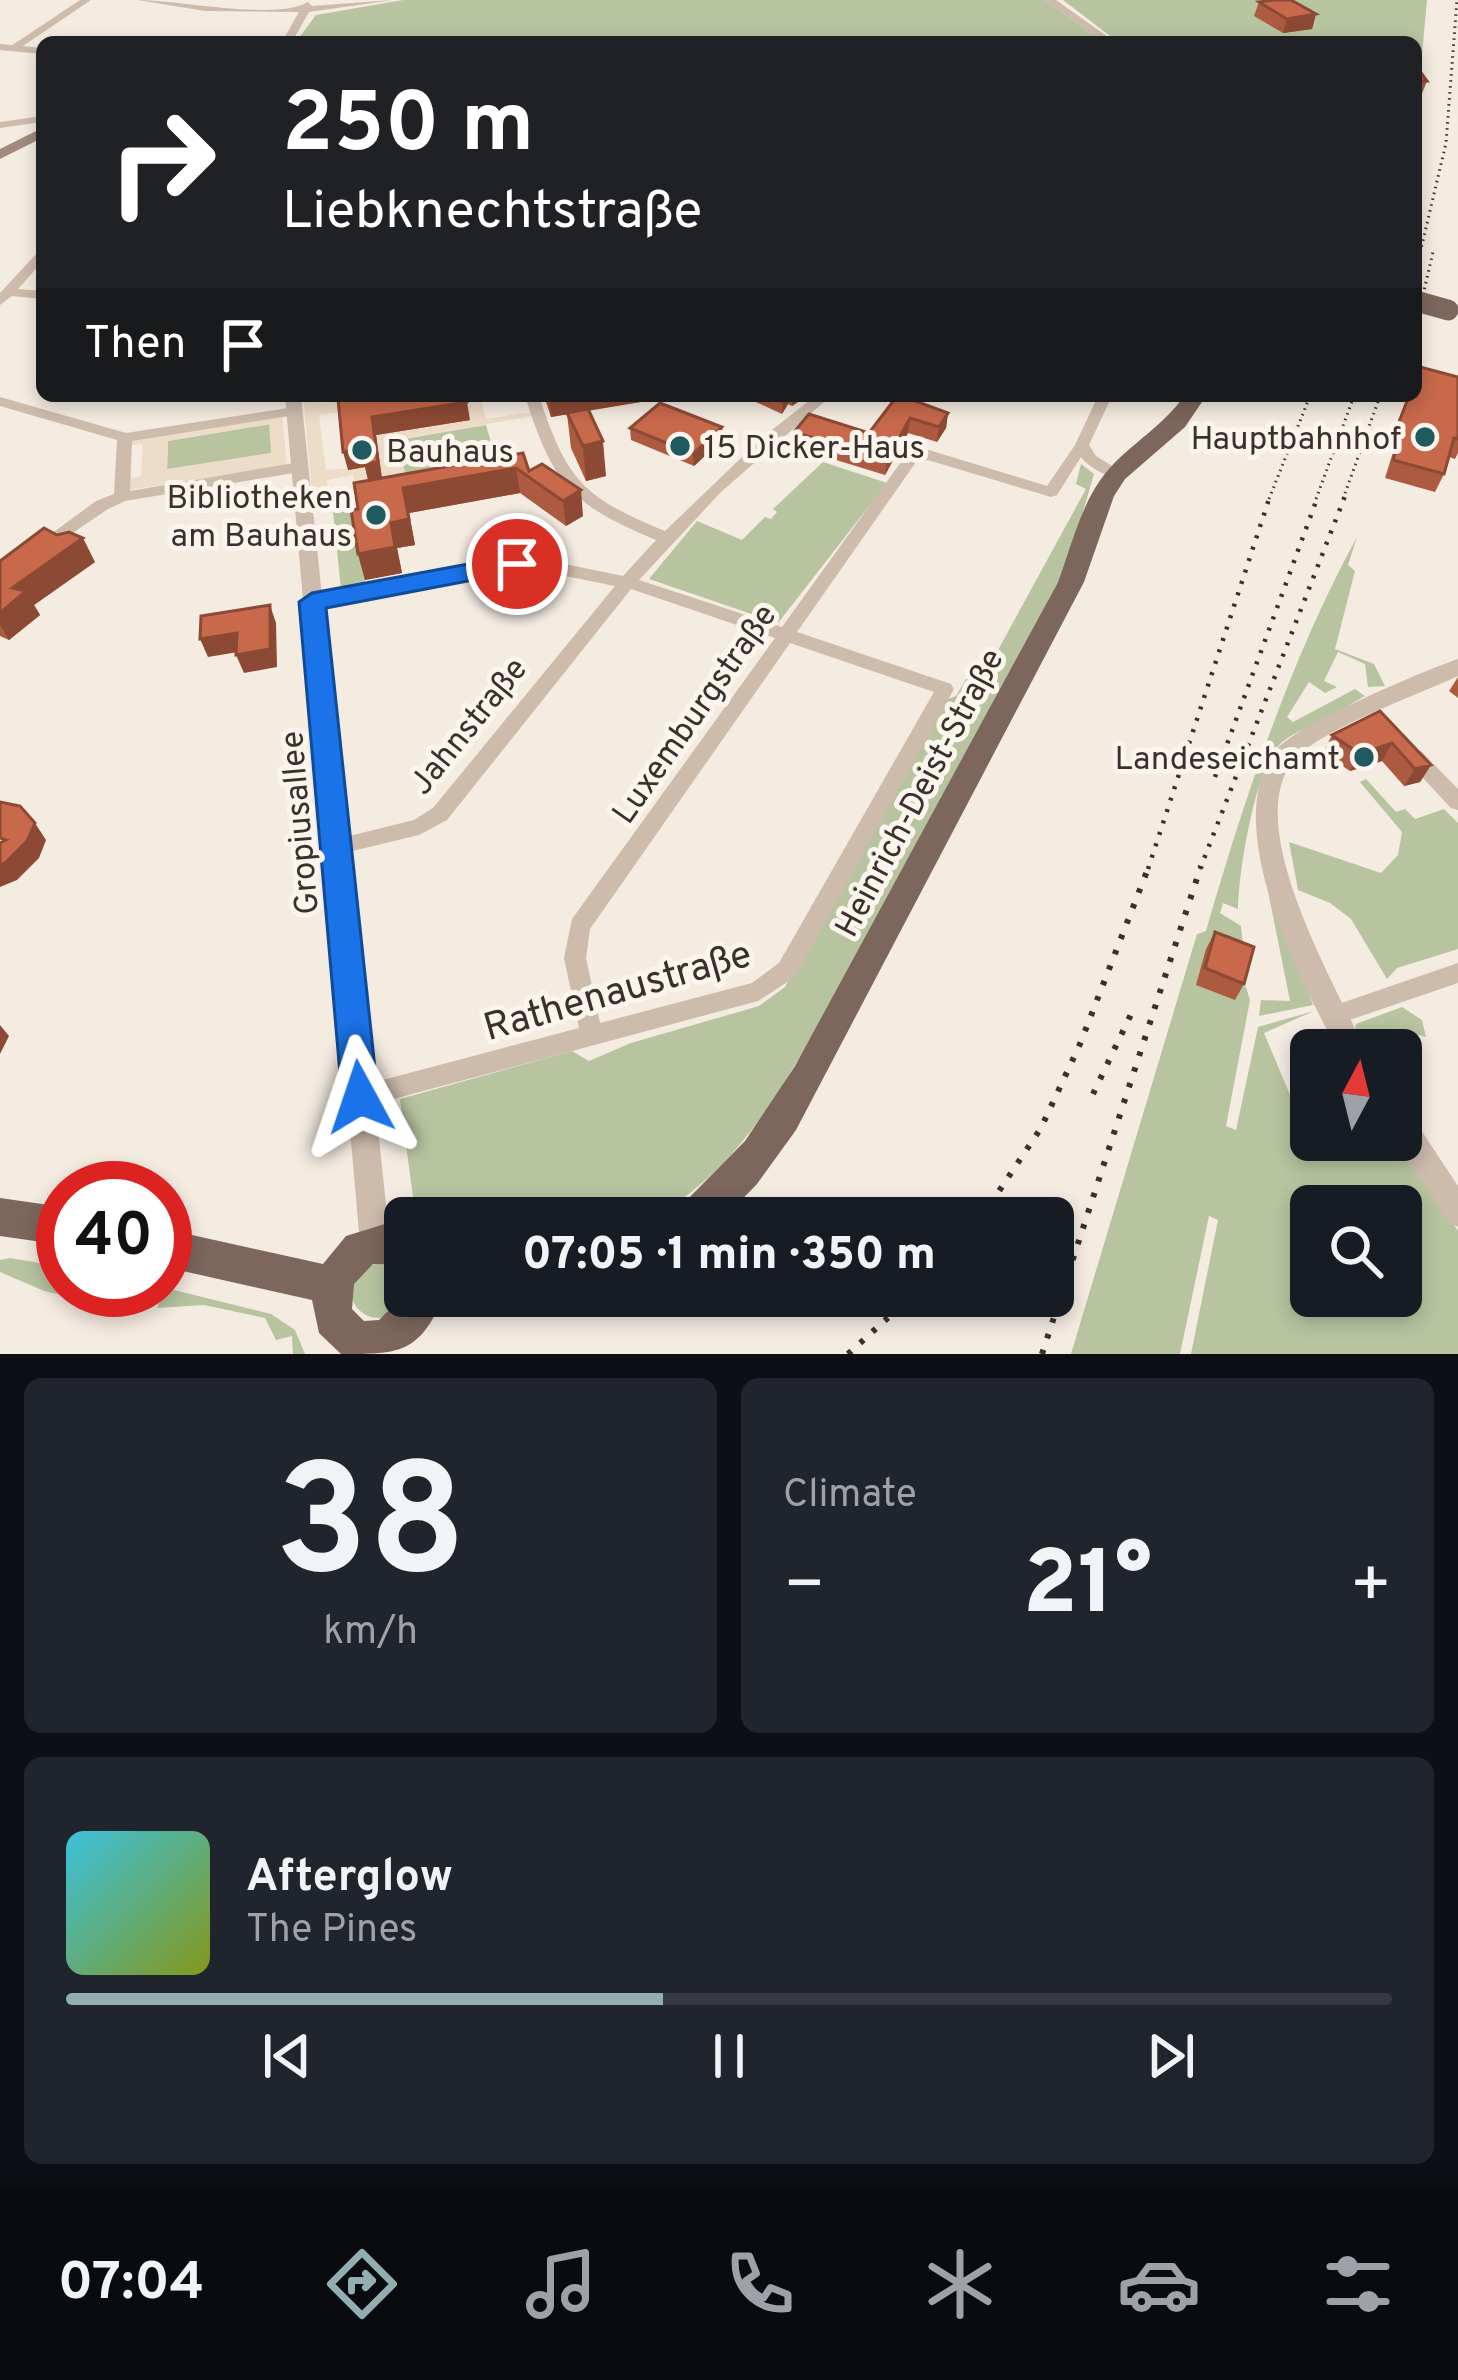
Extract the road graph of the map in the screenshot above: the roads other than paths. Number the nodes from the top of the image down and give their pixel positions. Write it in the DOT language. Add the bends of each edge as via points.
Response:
graph roads {
  1 [pos="86,0"];
  2 [pos="143,0"];
  3 [pos="388,0"];
  4 [pos="1050,0"];
  5 [pos="226,6"];
  6 [pos="307,6"];
  7 [pos="290,36"];
  8 [pos="1101,36"];
  9 [pos="7,48"];
  10 [pos="36,120"];
  11 [pos="0,125"];
  12 [pos="36,135"];
  13 [pos="0,155"];
  14 [pos="36,263"];
  15 [pos="36,295"];
  16 [pos="6,297"];
  17 [pos="1422,306"];
  18 [pos="1452,315"];
  19 [pos="0,400"];
  20 [pos="534,402"];
  21 [pos="817,402"];
  22 [pos="1102,402"];
  23 [pos="1190,402"];
  24 [pos="294,403"];
  25 [pos="125,438"];
  26 [pos="1082,446"];
  27 [pos="300,467"];
  28 [pos="1117,474"];
  29 [pos="122,497"];
  30 [pos="665,537"];
  31 [pos="29,558"];
  32 [pos="626,583"];
  33 [pos="312,602"];
  34 [pos="785,634"];
  35 [pos="1458,667"];
  36 [pos="1383,722"];
  37 [pos="1458,802"];
  38 [pos="336,847"];
  39 [pos="1458,973"];
  40 [pos="1332,1016"];
  41 [pos="1340,1029"];
  42 [pos="592,1037"];
  43 [pos="360,1097"];
  44 [pos="1422,1157"];
  45 [pos="719,1197"];
  46 [pos="1458,1213"];
  47 [pos="384,1215"];
  48 [pos="0,1217"];
  49 [pos="36,1222"];
  50 [pos="384,1247"];
  51 [pos="192,1254"];
  52 [pos="332,1285"];
  53 [pos="412,1317"];
  54 [pos="385,1347"];
  1 -- 9 [label="street"];
  2 -- 5 [label="street"];
  3 -- 6 [label="street"];
  4 -- 8 [label="street"];
  5 -- 6 [label="street"];
  6 -- 7 [label="street"];
  10 -- 11 [label="street"];
  12 -- 13 [label="main road"];
  14 -- 16 [label="street"];
  15 -- 16 [label="street"];
  17 -- 18 [label="main road, bridge"];
  19 -- 25 [label="street"];
  20 -- 30 [label="street" via="553,461 573,488 599,509"];
  21 -- 30 [label="street, Jahnstraße"];
  22 -- 26 [label="street"];
  23 -- 28 [label="main road, Heinrich-Deist-Straße"];
  24 -- 25 [label="street"];
  24 -- 27 [label="street, Gropiusallee"];
  25 -- 29 [label="street"];
  26 -- 28 [label="street"];
  26 -- 34 [label="street, Luxemburgstraße" via="1051,492 929,455 911,458"];
  27 -- 29 [label="street"];
  27 -- 33 [label="street, Gropiusallee"];
  28 -- 45 [label="main road, Heinrich-Deist-Straße" via="1071,582 791,1107"];
  29 -- 31 [label="street"];
  30 -- 32 [label="street, Jahnstraße"];
  32 -- 33 [label="street" via="517,564"];
  32 -- 34 [label="street"];
  32 -- 38 [label="street, Jahnstraße" via="440,814"];
  33 -- 38 [label="street, Gropiusallee"];
  34 -- 42 [label="street, Luxemburgstraße" via="580,926 575,958"];
  34 -- 42 [label="street, Rathenaustraße" via="945,689 783,976 758,991"];
  35 -- 36 [label="street"];
  36 -- 37 [label="street"];
  36 -- 40 [label="street" via="1299,743 1271,782 1281,894"];
  38 -- 43 [label="street, Gropiusallee"];
  39 -- 40 [label="street"];
  40 -- 41 [label="street"];
  42 -- 43 [label="street, Rathenaustraße"];
  43 -- 47 [label="street, Gropiusallee"];
  44 -- 46 [label="street"];
  48 -- 49 [label="main road"];
  50 -- 52 [label="main road" via="348,1258"];
  51 -- 52 [label="main road"];
  52 -- 54 [label="main road" via="340,1329"];
  53 -- 54 [label="main road"];
}
